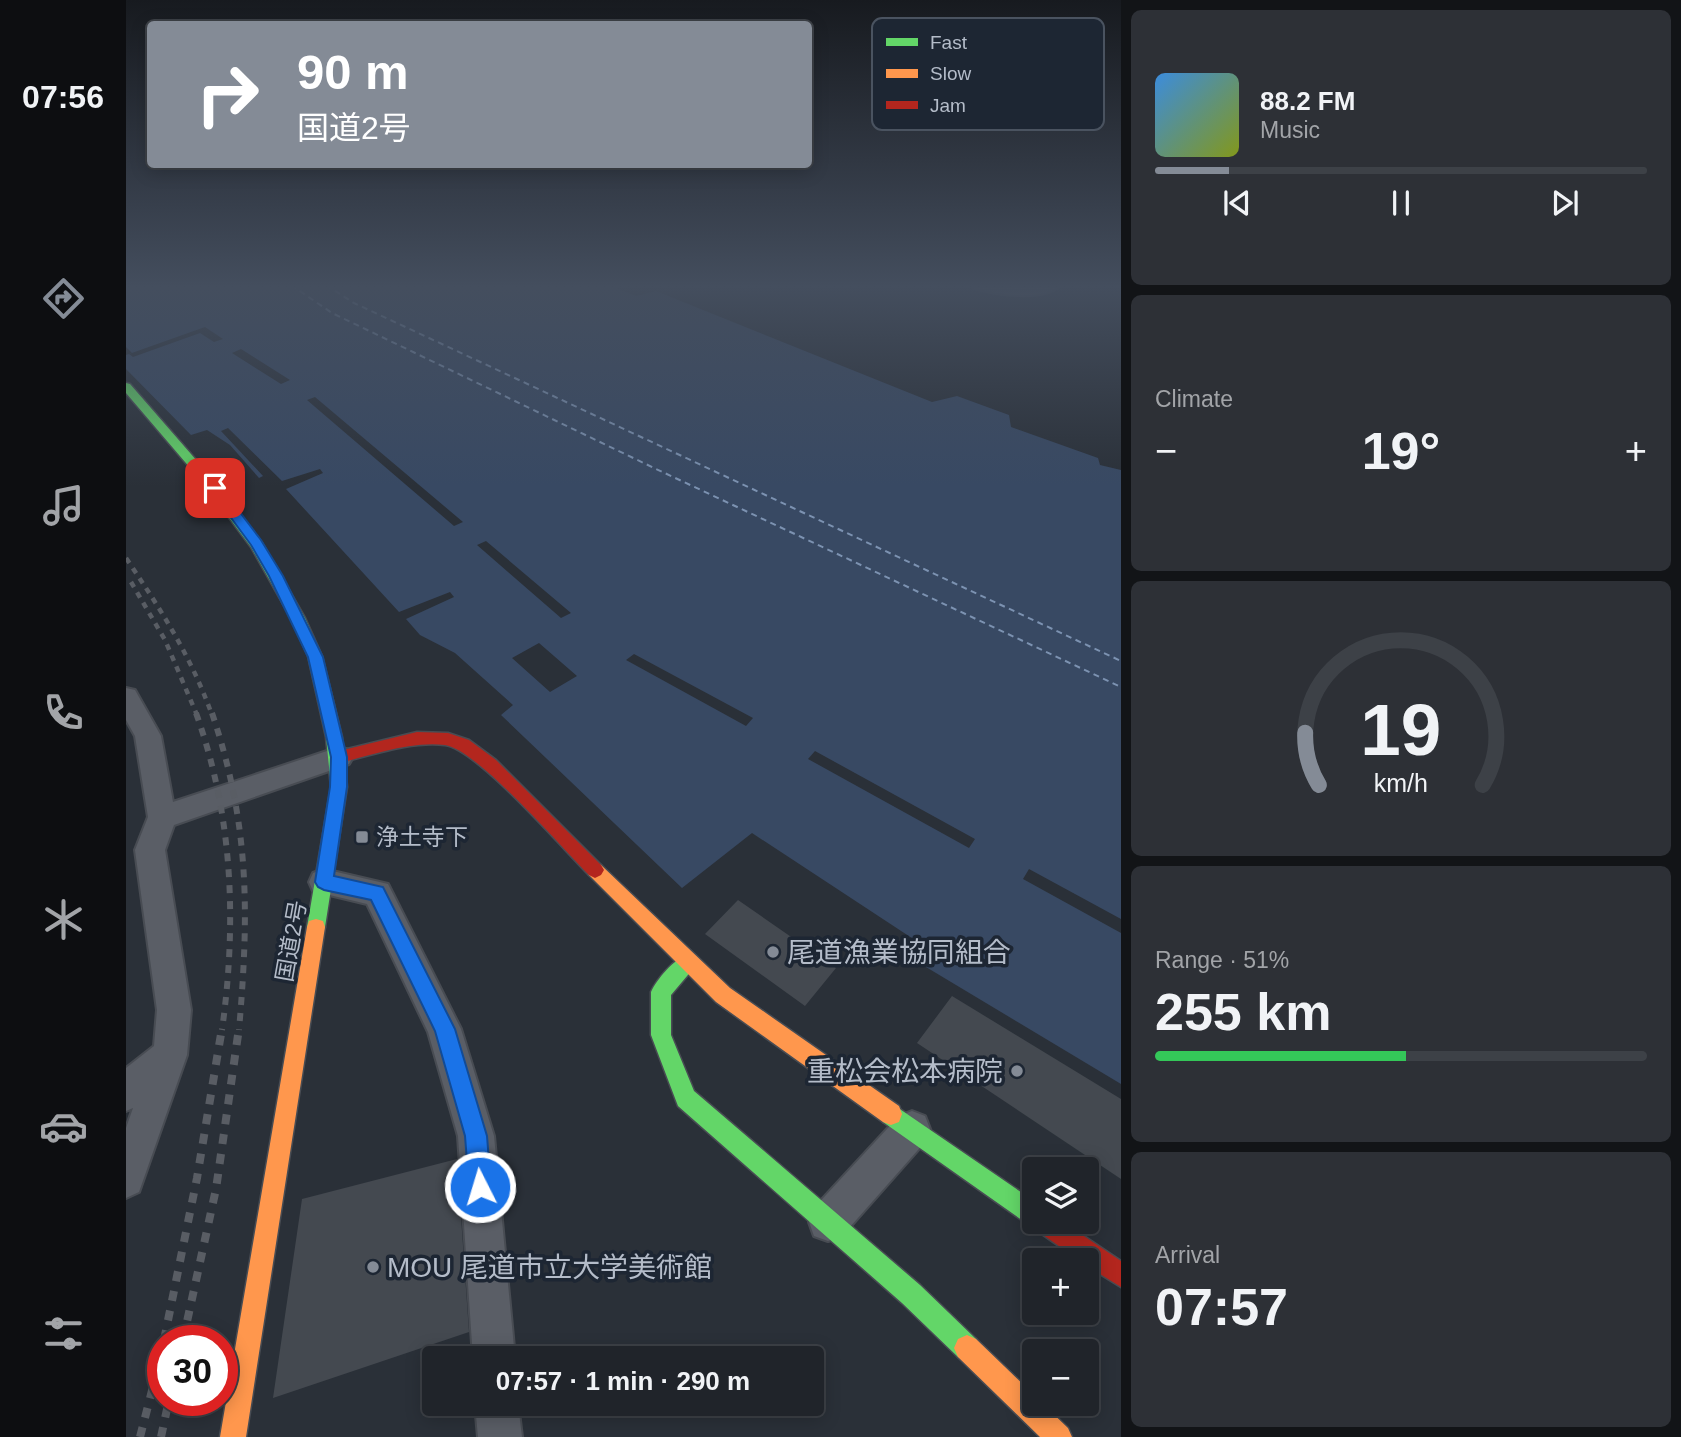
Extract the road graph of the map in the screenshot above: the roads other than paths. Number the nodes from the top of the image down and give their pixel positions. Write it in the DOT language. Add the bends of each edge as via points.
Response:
graph roads {
  1 [pos="126,386"];
  2 [pos="126,697"];
  3 [pos="339,757"];
  4 [pos="162,817"];
  5 [pos="324,882"];
  6 [pos="688,963"];
  7 [pos="170,1055"];
  8 [pos="126,1093"];
  9 [pos="912,1129"];
  10 [pos="126,1179"];
  11 [pos="1022,1206"];
  12 [pos="828,1222"];
  13 [pos="1061,1234"];
  14 [pos="1121,1275"];
  15 [pos="493,1346"];
  16 [pos="498,1416"];
  17 [pos="233,1437"];
  18 [pos="499,1437"];
  19 [pos="1059,1437"];
  1 -- 3 [label="main road, 国道2号" via="215,488 257,543 286,592 316,657"];
  2 -- 4 [label="street" via="148,736"];
  3 -- 4 [label="street"];
  3 -- 5 [label="main road, 国道2号" via="339,787"];
  3 -- 6 [label="main road" via="437,737 464,745 490,764"];
  4 -- 7 [label="street" via="150,850 174,1010"];
  5 -- 15 [label="street" via="377,893 444,1029 476,1136"];
  5 -- 17 [label="main road, 国道2号"];
  6 -- 9 [label="main road" via="723,995"];
  6 -- 12 [label="main road" via="661,992 661,1035 686,1098"];
  7 -- 8 [label="street"];
  7 -- 10 [label="street"];
  9 -- 11 [label="main road"];
  9 -- 12 [label="street"];
  12 -- 19 [label="main road" via="911,1294"];
  13 -- 14 [label="main road"];
  16 -- 18 [label="street"];
}
